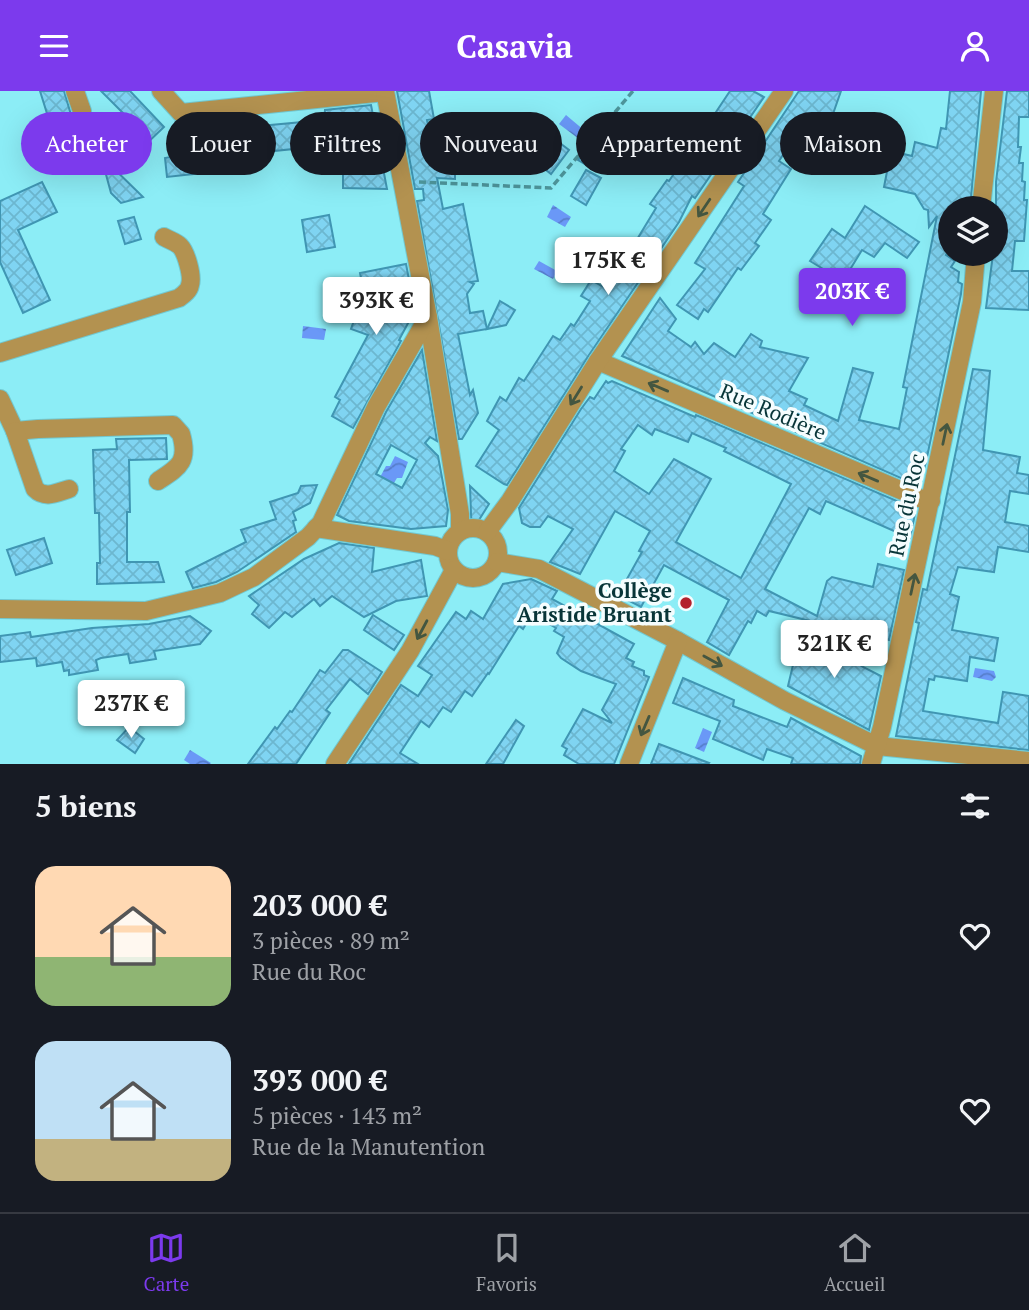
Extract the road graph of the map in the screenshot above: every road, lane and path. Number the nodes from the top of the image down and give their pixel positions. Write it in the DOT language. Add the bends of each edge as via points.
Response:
graph roads {
  1 [pos="75,91"];
  2 [pos="161,91"];
  3 [pos="633,91"];
  4 [pos="784,91"];
  5 [pos="994,91"];
  6 [pos="385,92"];
  7 [pos="82,111"];
  8 [pos="403,184"];
  9 [pos="982,196"];
  10 [pos="164,237"];
  11 [pos="975,266"];
  12 [pos="428,317"];
  13 [pos="0,353"];
  14 [pos="598,361"];
  15 [pos="0,398"];
  16 [pos="15,431"];
  17 [pos="158,481"];
  18 [pos="69,489"];
  19 [pos="931,501"];
  20 [pos="316,528"];
  21 [pos="460,531"];
  22 [pos="487,532"];
  23 [pos="448,551"];
  24 [pos="497,562"];
  25 [pos="454,570"];
  26 [pos="0,609"];
  27 [pos="678,641"];
  28 [pos="877,747"];
  29 [pos="1029,761"];
  30 [pos="335,764"];
  31 [pos="629,764"];
  32 [pos="871,764"];
  1 -- 7 [label="street"];
  2 -- 6 [label="street" via="181,113"];
  3 -- 8 [label="path" via="551,188"];
  4 -- 14 [label="street, one-way"];
  5 -- 9 [label="street"];
  6 -- 8 [label="street"];
  8 -- 12 [label="street"];
  10 -- 13 [label="street" via="183,250 190,276 187,292"];
  19 -- 11 [label="street, Rue du Roc, one-way" via="972,302"];
  12 -- 20 [label="street" via="376,407"];
  12 -- 21 [label="street"];
  19 -- 14 [label="street, Rue Rodière, one-way"];
  14 -- 22 [label="street, one-way"];
  15 -- 16 [label="street"];
  16 -- 17 [label="street" via="173,425 181,434 184,459"];
  16 -- 18 [label="street" via="35,489 47,495"];
  28 -- 19 [label="street, Rue du Roc, one-way"];
  20 -- 23 [label="street"];
  20 -- 26 [label="street" via="254,577 220,593 146,611"];
  21 -- 22 [label="street" via="474,527"];
  21 -- 23 [label="street"];
  22 -- 24 [label="street" via="498,545"];
  23 -- 25 [label="street"];
  24 -- 25 [label="street" via="478,578"];
  24 -- 27 [label="street" via="539,569"];
  25 -- 30 [label="street, one-way" via="410,651"];
  27 -- 28 [label="street, one-way"];
  27 -- 31 [label="street, one-way"];
  28 -- 29 [label="street"];
  28 -- 32 [label="street, Rue du Roc"];
}
